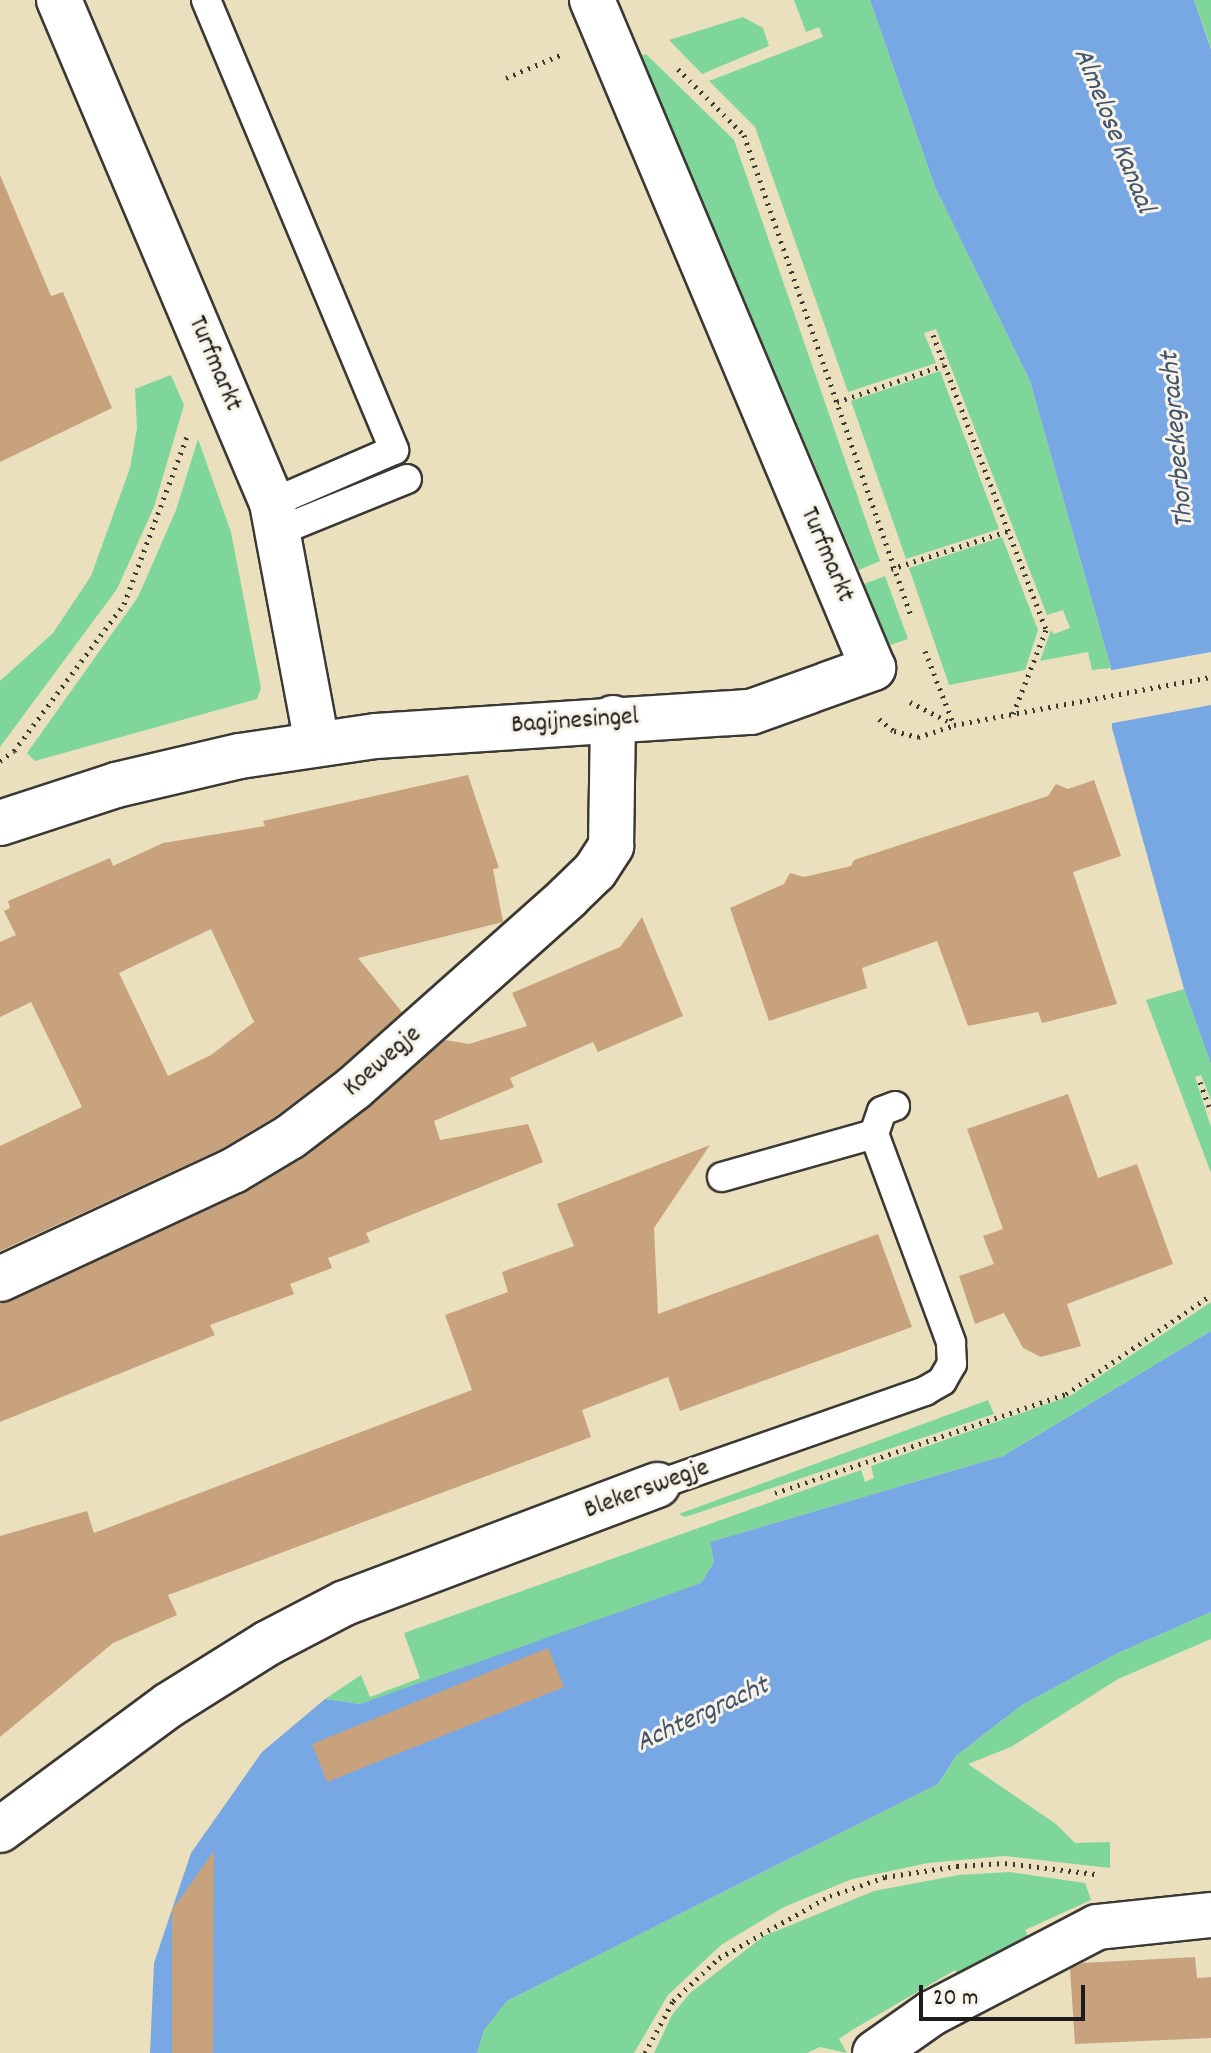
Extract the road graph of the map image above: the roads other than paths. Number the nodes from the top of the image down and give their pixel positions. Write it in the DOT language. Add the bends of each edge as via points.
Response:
graph roads {
  1 [pos="59,0"];
  2 [pos="206,0"];
  3 [pos="592,0"];
  4 [pos="407,479"];
  5 [pos="275,517"];
  6 [pos="873,668"];
  7 [pos="613,718"];
  8 [pos="317,743"];
  9 [pos="0,823"];
  10 [pos="895,1106"];
  11 [pos="874,1134"];
  12 [pos="722,1177"];
  13 [pos="0,1279"];
  14 [pos="657,1485"];
  15 [pos="0,1830"];
  16 [pos="1211,1915"];
  17 [pos="875,2053"];
  1 -- 5 [label="street, Turfmarkt"];
  2 -- 5 [label="lane" via="394,450"];
  3 -- 6 [label="street, Turfmarkt"];
  4 -- 5 [label="lane"];
  5 -- 8 [label="street, Turfmarkt"];
  6 -- 7 [label="street, Bagijnesingel" via="751,712"];
  7 -- 8 [label="street, Bagijnesingel"];
  7 -- 13 [label="street, Koewegje" via="611,846 578,889 354,1088 290,1137 233,1171"];
  8 -- 9 [label="street, Bagijnesingel" via="116,785"];
  10 -- 11 [label="lane" via="882,1111"];
  11 -- 12 [label="lane"];
  11 -- 14 [label="lane, Blekerswegje" via="951,1342 949,1373 925,1391"];
  14 -- 15 [label="street, Blekerswegje" via="345,1603 268,1643 169,1705"];
  16 -- 17 [label="street" via="1097,1927 932,2013"];
}
